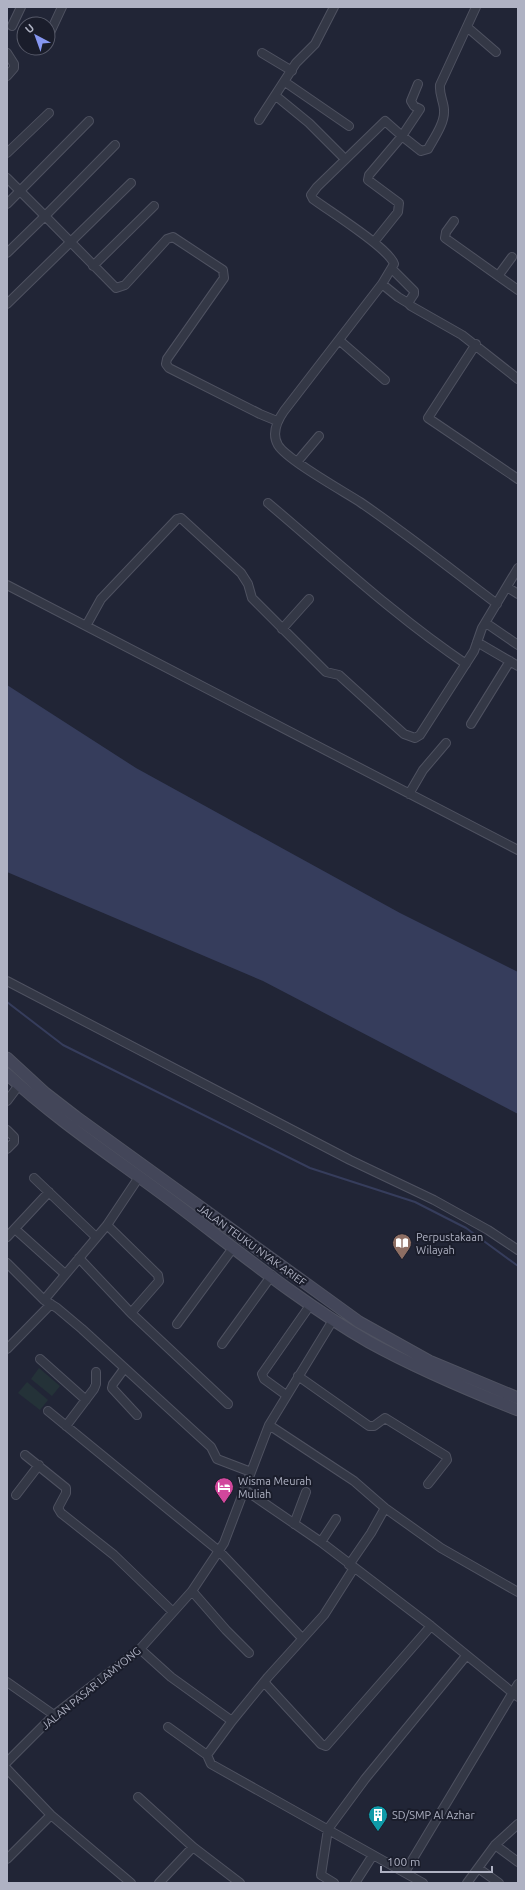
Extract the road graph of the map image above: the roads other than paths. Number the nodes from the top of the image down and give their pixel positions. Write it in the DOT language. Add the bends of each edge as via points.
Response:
graph roads {
  1 [pos="21,7"];
  2 [pos="62,7"];
  3 [pos="334,7"];
  4 [pos="476,7"];
  5 [pos="56,20"];
  6 [pos="12,26"];
  7 [pos="467,28"];
  8 [pos="496,52"];
  9 [pos="7,53"];
  10 [pos="262,53"];
  11 [pos="292,72"];
  12 [pos="7,76"];
  13 [pos="285,82"];
  14 [pos="418,84"];
  15 [pos="276,96"];
  16 [pos="49,113"];
  17 [pos="259,120"];
  18 [pos="89,122"];
  19 [pos="349,126"];
  20 [pos="402,136"];
  21 [pos="116,145"];
  22 [pos="7,153"];
  23 [pos="342,156"];
  24 [pos="7,178"];
  25 [pos="130,183"];
  26 [pos="20,191"];
  27 [pos="7,204"];
  28 [pos="154,206"];
  29 [pos="45,216"];
  30 [pos="454,221"];
  31 [pos="70,241"];
  32 [pos="374,242"];
  33 [pos="7,253"];
  34 [pos="512,257"];
  35 [pos="93,266"];
  36 [pos="392,269"];
  37 [pos="498,276"];
  38 [pos="382,284"];
  39 [pos="518,290"];
  40 [pos="408,303"];
  41 [pos="7,304"];
  42 [pos="339,340"];
  43 [pos="476,344"];
  44 [pos="518,379"];
  45 [pos="385,380"];
  46 [pos="277,421"];
  47 [pos="319,436"];
  48 [pos="297,462"];
  49 [pos="518,479"];
  50 [pos="268,503"];
  51 [pos="518,568"];
  52 [pos="7,585"];
  53 [pos="507,587"];
  54 [pos="518,594"];
  55 [pos="309,599"];
  56 [pos="497,604"];
  57 [pos="486,623"];
  58 [pos="86,626"];
  59 [pos="282,629"];
  60 [pos="477,642"];
  61 [pos="518,645"];
  62 [pos="510,661"];
  63 [pos="466,664"];
  64 [pos="518,666"];
  65 [pos="471,724"];
  66 [pos="446,743"];
  67 [pos="409,794"];
  68 [pos="518,850"];
  69 [pos="7,981"];
  70 [pos="7,1058"];
  71 [pos="7,1074"];
  72 [pos="19,1085"];
  73 [pos="7,1101"];
  74 [pos="72,1121"];
  75 [pos="7,1130"];
  76 [pos="7,1149"];
  77 [pos="139,1177"];
  78 [pos="34,1178"];
  79 [pos="49,1192"];
  80 [pos="107,1225"];
  81 [pos="15,1229"];
  82 [pos="7,1237"];
  83 [pos="96,1238"];
  84 [pos="233,1248"];
  85 [pos="518,1250"];
  86 [pos="79,1258"];
  87 [pos="7,1264"];
  88 [pos="65,1274"];
  89 [pos="272,1275"];
  90 [pos="47,1302"];
  91 [pos="311,1304"];
  92 [pos="131,1312"];
  93 [pos="333,1320"];
  94 [pos="177,1324"];
  95 [pos="222,1344"];
  96 [pos="7,1349"];
  97 [pos="40,1359"];
  98 [pos="124,1369"];
  99 [pos="96,1372"];
  100 [pos="298,1376"];
  101 [pos="286,1395"];
  102 [pos="518,1398"];
  103 [pos="86,1400"];
  104 [pos="228,1404"];
  105 [pos="518,1410"];
  106 [pos="48,1411"];
  107 [pos="137,1415"];
  108 [pos="269,1425"];
  109 [pos="66,1426"];
  110 [pos="25,1454"];
  111 [pos="39,1465"];
  112 [pos="251,1472"];
  113 [pos="428,1484"];
  114 [pos="245,1490"];
  115 [pos="306,1492"];
  116 [pos="16,1495"];
  117 [pos="385,1508"];
  118 [pos="336,1519"];
  119 [pos="294,1524"];
  120 [pos="321,1542"];
  121 [pos="219,1551"];
  122 [pos="352,1567"];
  123 [pos="192,1591"];
  124 [pos="518,1592"];
  125 [pos="173,1612"];
  126 [pos="430,1626"];
  127 [pos="302,1638"];
  128 [pos="140,1649"];
  129 [pos="249,1653"];
  130 [pos="466,1656"];
  131 [pos="7,1682"];
  132 [pos="264,1682"];
  133 [pos="518,1684"];
  134 [pos="516,1695"];
  135 [pos="54,1715"];
  136 [pos="232,1721"];
  137 [pos="168,1727"];
  138 [pos="207,1755"];
  139 [pos="7,1762"];
  140 [pos="7,1770"];
  141 [pos="138,1797"];
  142 [pos="52,1815"];
  143 [pos="518,1824"];
  144 [pos="328,1829"];
  145 [pos="495,1845"];
  146 [pos="193,1847"];
  147 [pos="373,1855"];
  148 [pos="7,1859"];
  149 [pos="518,1862"];
  150 [pos="478,1868"];
  151 [pos="404,1872"];
  152 [pos="131,1883"];
  153 [pos="159,1883"];
  154 [pos="240,1883"];
  155 [pos="334,1883"];
  156 [pos="355,1883"];
  157 [pos="423,1883"];
  158 [pos="467,1883"];
  159 [pos="499,1883"];
  1 -- 6 [label="street"];
  2 -- 5 [label="street"];
  3 -- 11 [label="street" via="315,44 296,63"];
  4 -- 7 [label="street"];
  7 -- 8 [label="street"];
  7 -- 20 [label="street" via="440,85 444,113 428,149 421,151"];
  9 -- 12 [label="street" via="14,68"];
  10 -- 11 [label="street"];
  11 -- 13 [label="street"];
  13 -- 15 [label="street"];
  13 -- 19 [label="street"];
  14 -- 20 [label="street" via="411,100 420,110"];
  15 -- 17 [label="street"];
  15 -- 23 [label="street" via="309,123"];
  16 -- 22 [label="street"];
  18 -- 26 [label="street"];
  20 -- 32 [label="street" via="369,175 368,180 373,185 400,206"];
  20 -- 32 [label="street" via="385,121 311,195 313,199"];
  21 -- 29 [label="street"];
  24 -- 26 [label="street"];
  25 -- 31 [label="street"];
  26 -- 27 [label="street"];
  26 -- 29 [label="street"];
  28 -- 35 [label="street"];
  29 -- 31 [label="street"];
  29 -- 33 [label="street"];
  30 -- 37 [label="street" via="445,238"];
  31 -- 35 [label="street"];
  31 -- 41 [label="street"];
  32 -- 36 [label="street" via="392,259"];
  34 -- 37 [label="street"];
  35 -- 46 [label="street" via="113,286 122,287 167,239 173,237 219,267 224,272 224,278 166,359 166,364 169,368"];
  36 -- 38 [label="street"];
  36 -- 40 [label="street" via="414,291"];
  37 -- 39 [label="street"];
  38 -- 40 [label="street"];
  38 -- 42 [label="street"];
  40 -- 43 [label="street" via="424,315"];
  42 -- 45 [label="street"];
  42 -- 46 [label="street"];
  43 -- 44 [label="street"];
  43 -- 49 [label="street" via="428,418"];
  46 -- 48 [label="street" via="276,442"];
  47 -- 48 [label="street"];
  48 -- 56 [label="street" via="361,503"];
  50 -- 63 [label="street" via="370,590 444,650"];
  51 -- 53 [label="street"];
  52 -- 58 [label="street"];
  53 -- 54 [label="street"];
  53 -- 56 [label="street"];
  55 -- 59 [label="street"];
  56 -- 57 [label="street"];
  57 -- 60 [label="street"];
  57 -- 61 [label="street"];
  58 -- 59 [label="street" via="96,604 179,518 241,573 252,598"];
  58 -- 67 [label="street"];
  59 -- 63 [label="street" via="326,672 339,675 414,738 420,734"];
  60 -- 62 [label="street"];
  60 -- 63 [label="street"];
  62 -- 64 [label="street"];
  62 -- 65 [label="street"];
  66 -- 67 [label="street" via="423,770"];
  67 -- 68 [label="street"];
  69 -- 85 [label="street" via="350,1160 434,1200"];
  70 -- 74 [label="main road, JALAN TEUKU NYAK ARIEF"];
  71 -- 72 [label="main road, JALAN TEUKU NYAK ARIEF"];
  72 -- 73 [label="street"];
  72 -- 74 [label="main road, JALAN TEUKU NYAK ARIEF"];
  74 -- 77 [label="main road, JALAN TEUKU NYAK ARIEF"];
  74 -- 102 [label="main road, JALAN TEUKU NYAK ARIEF" via="359,1322 429,1360"];
  75 -- 76 [label="street" via="14,1137 14,1142"];
  77 -- 80 [label="street"];
  77 -- 84 [label="main road, JALAN TEUKU NYAK ARIEF"];
  78 -- 79 [label="street"];
  79 -- 81 [label="street"];
  79 -- 83 [label="street"];
  80 -- 83 [label="street"];
  80 -- 92 [label="street" via="158,1275 159,1281"];
  81 -- 82 [label="street"];
  81 -- 88 [label="street"];
  83 -- 86 [label="street"];
  84 -- 89 [label="main road, JALAN TEUKU NYAK ARIEF"];
  84 -- 94 [label="street"];
  86 -- 88 [label="street"];
  86 -- 92 [label="street"];
  87 -- 90 [label="street"];
  88 -- 90 [label="street"];
  89 -- 91 [label="main road, JALAN TEUKU NYAK ARIEF"];
  89 -- 95 [label="street"];
  90 -- 96 [label="street"];
  90 -- 98 [label="street" via="82,1329"];
  91 -- 93 [label="main road, JALAN TEUKU NYAK ARIEF"];
  91 -- 101 [label="street" via="262,1374 264,1379"];
  92 -- 104 [label="street"];
  93 -- 100 [label="street, JALAN PASAR LAMYONG"];
  93 -- 105 [label="main road, JALAN TEUKU NYAK ARIEF" via="384,1349"];
  97 -- 103 [label="street"];
  98 -- 107 [label="street" via="112,1388"];
  98 -- 112 [label="street" via="211,1447 224,1464"];
  99 -- 103 [label="street" via="96,1386"];
  100 -- 101 [label="street, JALAN PASAR LAMYONG"];
  100 -- 113 [label="street" via="369,1426 374,1426 385,1418 446,1456 447,1460"];
  101 -- 108 [label="street, JALAN PASAR LAMYONG"];
  103 -- 109 [label="street"];
  106 -- 109 [label="street"];
  108 -- 112 [label="street, JALAN PASAR LAMYONG"];
  108 -- 117 [label="street" via="354,1481"];
  109 -- 121 [label="street"];
  110 -- 111 [label="street"];
  111 -- 116 [label="street"];
  111 -- 125 [label="street" via="66,1488 58,1508 61,1513 114,1555"];
  112 -- 114 [label="street, JALAN PASAR LAMYONG"];
  114 -- 119 [label="street"];
  114 -- 121 [label="street, JALAN PASAR LAMYONG"];
  115 -- 119 [label="street"];
  117 -- 122 [label="street"];
  117 -- 124 [label="street" via="441,1548"];
  118 -- 120 [label="street"];
  119 -- 120 [label="street"];
  120 -- 122 [label="street"];
  121 -- 123 [label="street, JALAN PASAR LAMYONG"];
  121 -- 127 [label="street"];
  122 -- 126 [label="street"];
  122 -- 127 [label="street" via="324,1615"];
  123 -- 125 [label="street, JALAN PASAR LAMYONG"];
  123 -- 129 [label="street"];
  125 -- 128 [label="street, JALAN PASAR LAMYONG"];
  126 -- 130 [label="street"];
  126 -- 132 [label="street" via="326,1746 320,1744"];
  127 -- 132 [label="street"];
  128 -- 135 [label="street, JALAN PASAR LAMYONG"];
  128 -- 136 [label="street" via="171,1677"];
  130 -- 134 [label="street"];
  130 -- 144 [label="street"];
  131 -- 135 [label="street"];
  132 -- 136 [label="street"];
  133 -- 134 [label="street"];
  134 -- 151 [label="street"];
  135 -- 139 [label="street, JALAN PASAR LAMYONG"];
  136 -- 138 [label="street"];
  137 -- 138 [label="street"];
  138 -- 144 [label="street" via="211,1764"];
  140 -- 142 [label="street"];
  141 -- 146 [label="street" via="158,1818"];
  142 -- 148 [label="street"];
  142 -- 152 [label="street"];
  143 -- 145 [label="street"];
  144 -- 147 [label="street"];
  144 -- 155 [label="street" via="321,1875"];
  145 -- 149 [label="street"];
  145 -- 150 [label="street"];
  146 -- 153 [label="street"];
  146 -- 154 [label="street"];
  147 -- 151 [label="street"];
  147 -- 156 [label="street"];
  150 -- 158 [label="street"];
  150 -- 159 [label="street"];
  151 -- 157 [label="street"];
}
